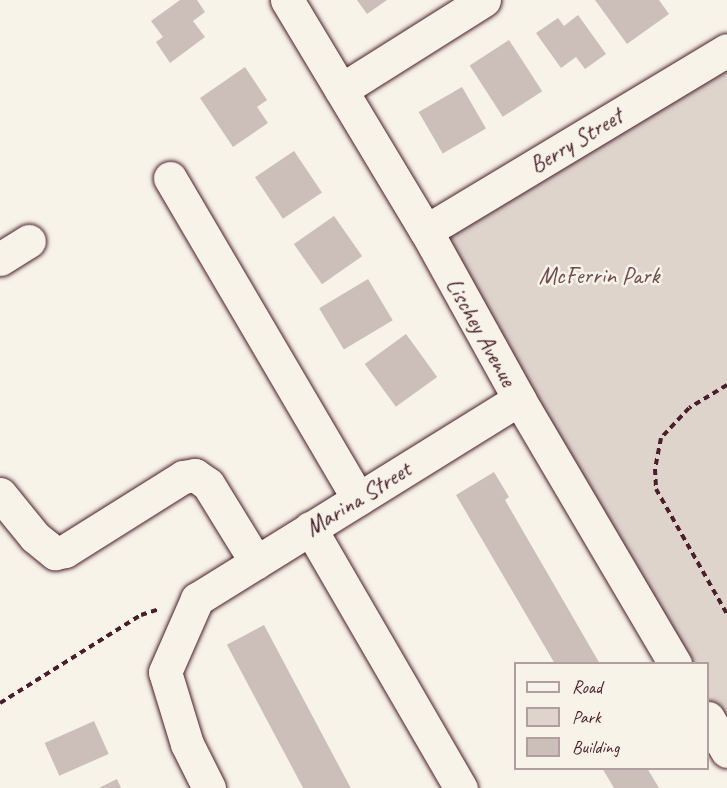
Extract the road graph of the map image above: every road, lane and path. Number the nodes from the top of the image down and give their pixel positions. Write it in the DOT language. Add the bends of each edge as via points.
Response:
graph roads {
  1 [pos="287,0"];
  2 [pos="484,0"];
  3 [pos="727,50"];
  4 [pos="341,90"];
  5 [pos="170,178"];
  6 [pos="426,231"];
  7 [pos="29,241"];
  8 [pos="0,259"];
  9 [pos="727,385"];
  10 [pos="519,399"];
  11 [pos="0,494"];
  12 [pos="358,499"];
  13 [pos="310,528"];
  14 [pos="256,562"];
  15 [pos="197,599"];
  16 [pos="727,614"];
  17 [pos="674,662"];
  18 [pos="0,703"];
  19 [pos="709,720"];
  20 [pos="727,751"];
  21 [pos="209,788"];
  22 [pos="461,788"];
  1 -- 4 [label="street, Lischey Avenue"];
  2 -- 4 [label="street"];
  3 -- 6 [label="street, Berry Street"];
  4 -- 6 [label="street, Lischey Avenue"];
  5 -- 12 [label="street"];
  6 -- 10 [label="street, Lischey Avenue"];
  7 -- 8 [label="street"];
  9 -- 16 [label="path" via="689,408 661,438 655,469 656,489"];
  10 -- 12 [label="street, Marina Street"];
  10 -- 17 [label="street, Lischey Avenue"];
  11 -- 14 [label="street" via="35,537 54,553 65,551 183,477 195,475 208,484"];
  12 -- 13 [label="street, Marina Street"];
  13 -- 14 [label="street, Marina Street"];
  13 -- 22 [label="street"];
  14 -- 15 [label="street, Marina Street"];
  15 -- 18 [label="path" via="141,615"];
  15 -- 21 [label="street" via="165,672 188,744"];
  19 -- 20 [label="street"];
}
